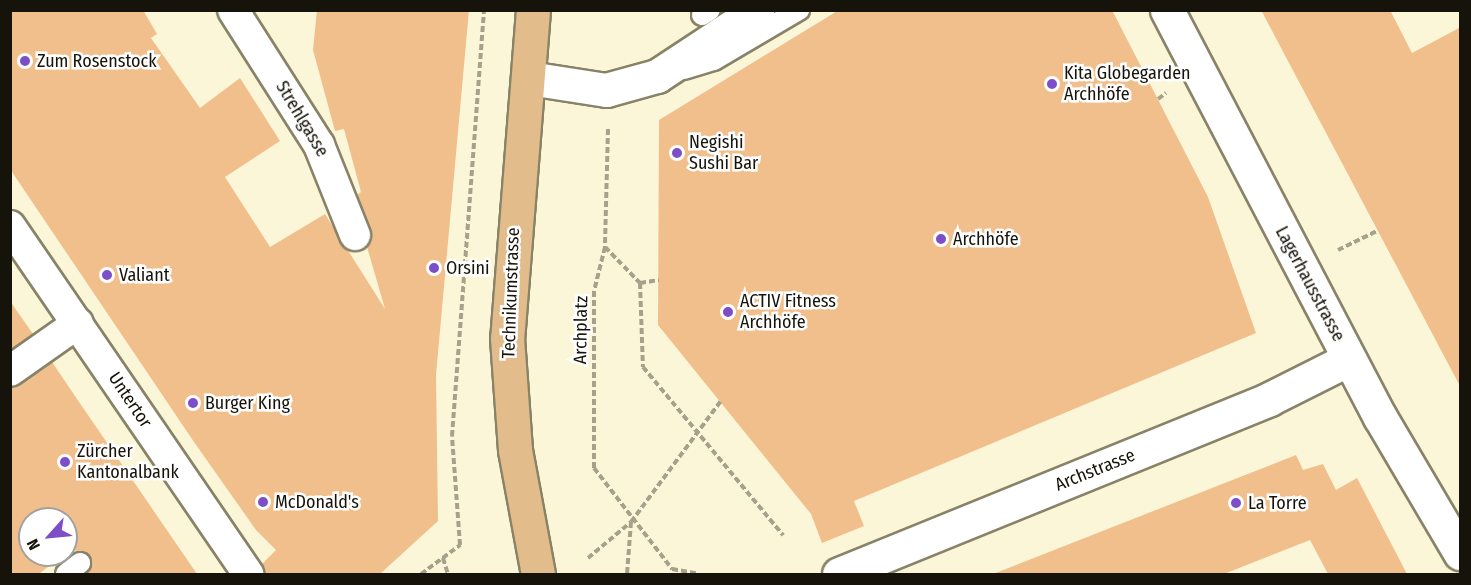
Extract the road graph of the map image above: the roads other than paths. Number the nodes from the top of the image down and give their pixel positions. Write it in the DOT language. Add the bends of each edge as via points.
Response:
graph roads {
  1 [pos="233,10"];
  2 [pos="533,10"];
  3 [pos="758,10"];
  4 [pos="799,10"];
  5 [pos="1167,10"];
  6 [pos="657,76"];
  7 [pos="529,78"];
  8 [pos="10,226"];
  9 [pos="355,235"];
  10 [pos="78,322"];
  11 [pos="1349,359"];
  12 [pos="10,371"];
  13 [pos="1461,553"];
  14 [pos="248,574"];
  15 [pos="538,574"];
  16 [pos="838,574"];
  1 -- 9 [label="street, Strehlgasse" via="319,145"];
  2 -- 7 [label="main road, Technikumstrasse"];
  3 -- 6 [label="street"];
  4 -- 6 [label="lane" via="714,60"];
  5 -- 11 [label="street, Lagerhausstrasse"];
  6 -- 7 [label="street" via="606,90"];
  7 -- 15 [label="main road, Technikumstrasse" via="507,338 514,450"];
  8 -- 10 [label="street, Untertor"];
  10 -- 12 [label="street"];
  10 -- 14 [label="street, Untertor"];
  11 -- 13 [label="street, Lagerhausstrasse"];
  11 -- 16 [label="street, Archstrasse" via="1269,399"];
}
